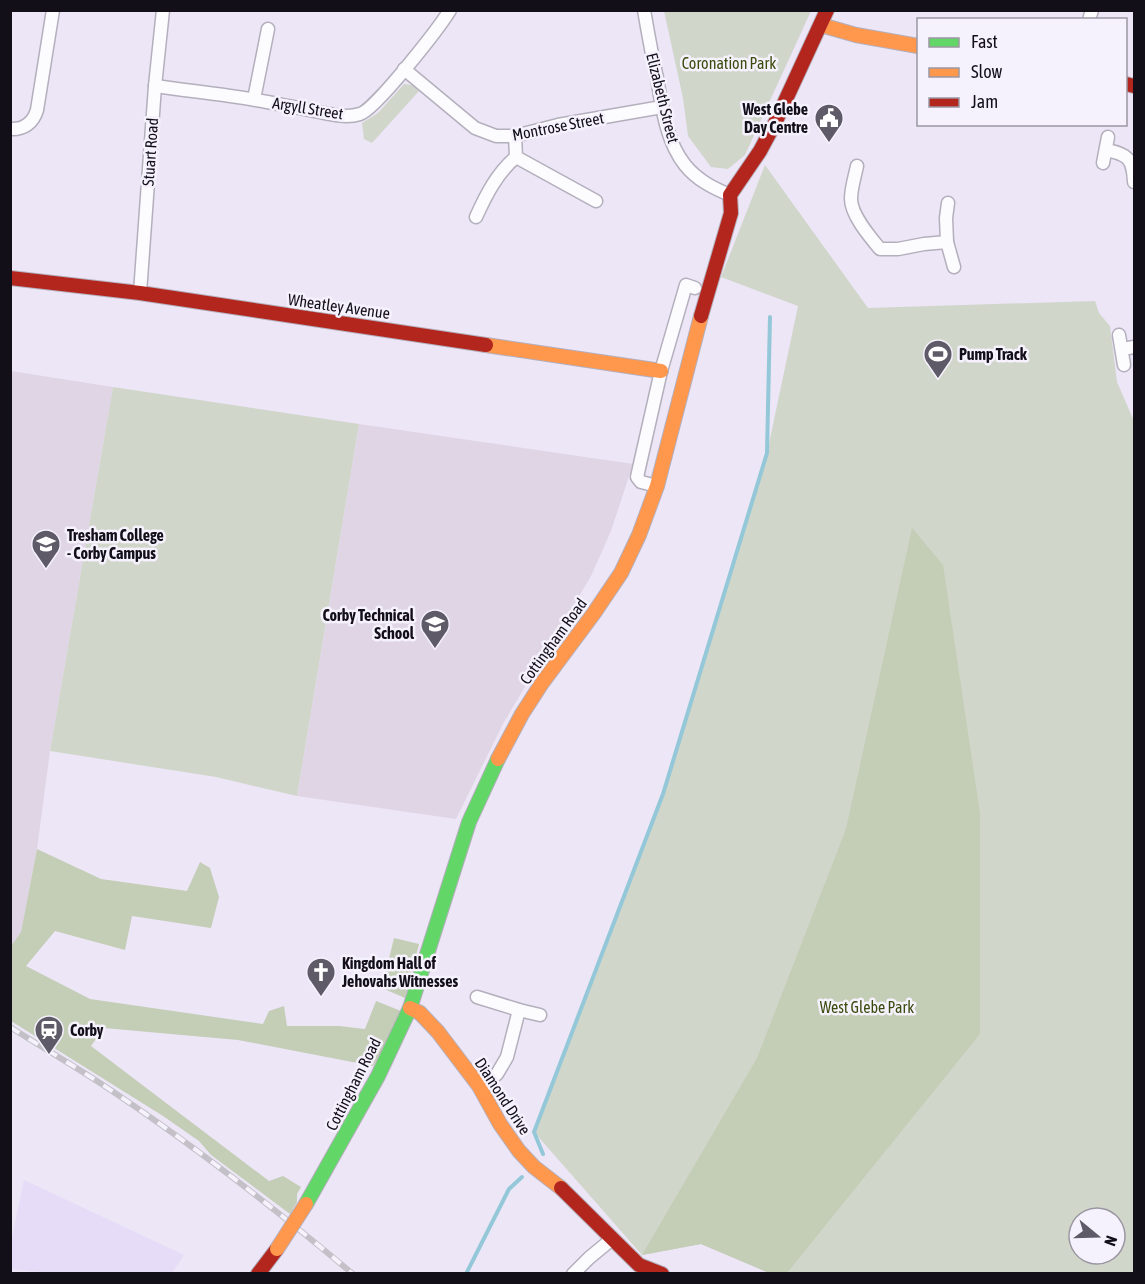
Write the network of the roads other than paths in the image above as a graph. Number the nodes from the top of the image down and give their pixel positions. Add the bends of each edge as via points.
1 (53, 10) edge
2 (163, 10) edge
3 (450, 10) edge
4 (644, 10) edge
5 (827, 10) edge
6 (821, 25) junction
7 (268, 29) dead end
8 (917, 46) edge
9 (404, 69) junction
10 (155, 86) junction
11 (254, 99) junction
12 (662, 107) junction
13 (10, 129) edge
14 (514, 136) junction
15 (516, 157) junction
16 (1103, 163) dead end
17 (857, 166) dead end
18 (1134, 182) edge
19 (730, 195) junction
20 (596, 201) dead end
21 (948, 203) dead end
22 (476, 217) dead end
23 (947, 242) junction
24 (954, 267) dead end
25 (10, 278) edge
26 (695, 288) dead end
27 (140, 293) junction
28 (1119, 335) dead end
29 (1128, 348) edge
30 (1124, 365) dead end
31 (661, 371) junction
32 (657, 486) junction
33 (477, 998) dead end
34 (410, 1008) junction
35 (519, 1010) junction
36 (540, 1015) dead end
37 (479, 1086) junction
38 (612, 1239) junction
39 (660, 1273) edge
40 (258, 1274) edge
41 (573, 1274) edge

1 - 13 street via 34,119 22,128
2 - 10 street, Stuart Road
3 - 9 street, Argyll Street
4 - 12 street, Elizabeth Street
5 - 6 street, Cottingham Road
6 - 8 street via 871,39
6 - 19 street, Cottingham Road via 775,123
7 - 11 street
9 - 11 street, Argyll Street via 362,114 346,116
9 - 14 street, Montrose Street via 475,128 496,136
10 - 11 street, Argyll Street
10 - 27 street, Stuart Road
12 - 14 street, Montrose Street
12 - 19 street, Elizabeth Street via 673,146 685,165 700,180
14 - 15 street
15 - 20 street
15 - 22 street via 485,188
16 - 18 street via 1107,143 1129,160
17 - 23 street via 851,200 855,214 880,249
19 - 32 street, Cottingham Road via 731,213
21 - 23 street
23 - 24 street
25 - 27 street, Wheatley Avenue
26 - 31 street via 686,285
27 - 31 street, Wheatley Avenue
28 - 29 street
29 - 30 street
31 - 32 street via 637,477
32 - 34 street, Cottingham Road via 621,573 542,683 501,752 469,822
33 - 35 street
34 - 37 street, Diamond Drive via 438,1032
34 - 40 street, Cottingham Road, bridge via 367,1096 306,1204
35 - 36 street
35 - 37 street via 507,1057 497,1074
37 - 38 street, Diamond Drive via 519,1151
38 - 39 street, Diamond Drive via 639,1264
38 - 41 street

